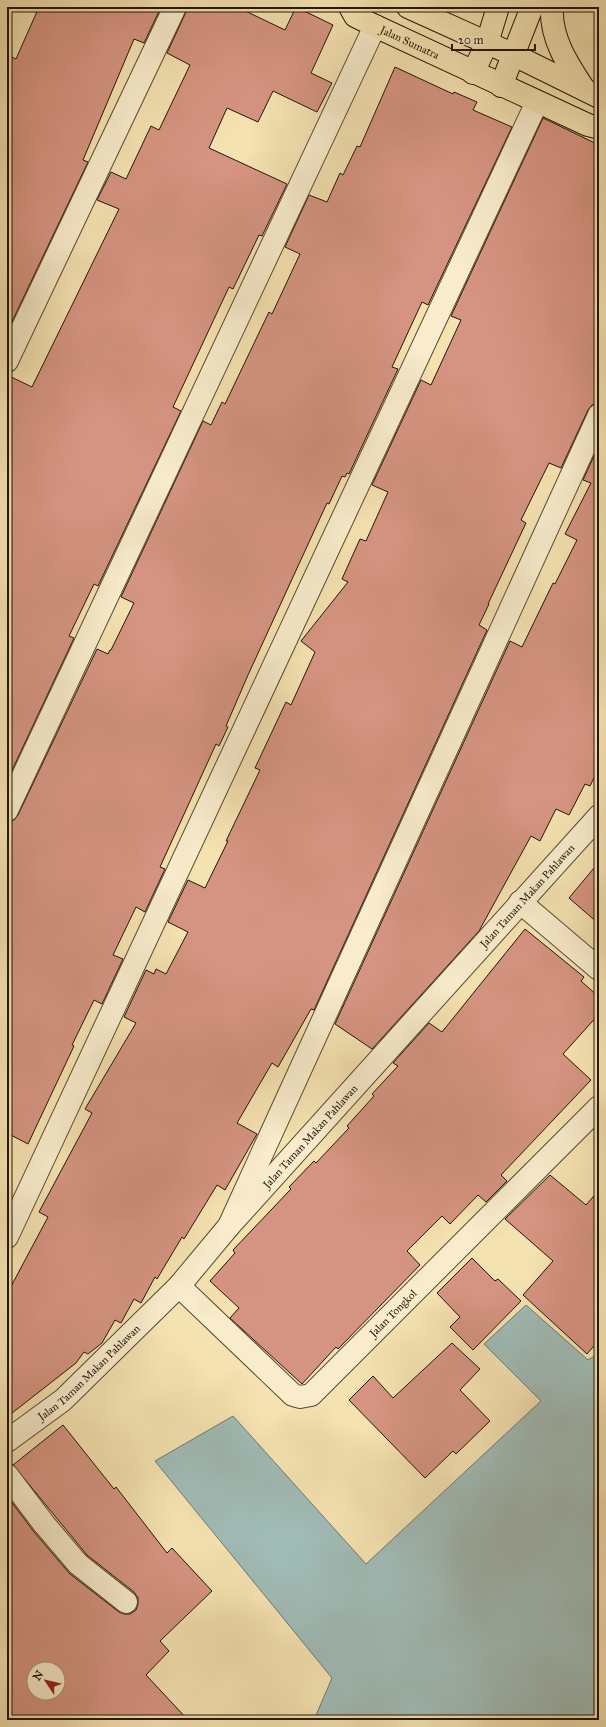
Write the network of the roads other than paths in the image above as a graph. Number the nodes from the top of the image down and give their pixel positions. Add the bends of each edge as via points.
1 (176, 7) edge
2 (350, 7) edge
3 (408, 7) edge
4 (498, 7) edge
5 (532, 7) edge
6 (552, 7) edge
7 (375, 26) junction
8 (487, 43) junction
9 (514, 55) junction
10 (473, 73) junction
11 (501, 86) junction
12 (592, 93) edge
13 (537, 102) junction
14 (599, 128) edge
15 (7, 361) edge
16 (599, 414) edge
17 (7, 810) edge
18 (599, 816) edge
19 (520, 902) junction
20 (599, 969) edge
21 (599, 1107) edge
22 (229, 1226) junction
23 (7, 1238) edge
24 (180, 1286) junction
25 (7, 1441) edge
26 (7, 1475) edge
27 (126, 1602) dead end

1 - 15 street
2 - 7 highway, Jalan Sumatra via 355,16
3 - 8 highway
4 - 8 highway
5 - 9 highway
6 - 12 highway via 551,19 564,58
7 - 10 highway, Jalan Sumatra
7 - 17 street
8 - 9 highway
8 - 10 highway
9 - 11 highway
9 - 12 highway
10 - 11 highway, Jalan Sumatra
11 - 13 highway, Jalan Sumatra
13 - 14 highway, Jalan Sumatra
13 - 23 street
16 - 22 street
18 - 19 street, Jalan Taman Makan Pahlawan
19 - 20 street
19 - 22 street, Jalan Taman Makan Pahlawan
21 - 24 street, Jalan Tongkol via 311,1395 300,1397 293,1394
22 - 24 street, Jalan Taman Makan Pahlawan
24 - 25 street, Jalan Taman Makan Pahlawan via 63,1400
26 - 27 street via 78,1564

